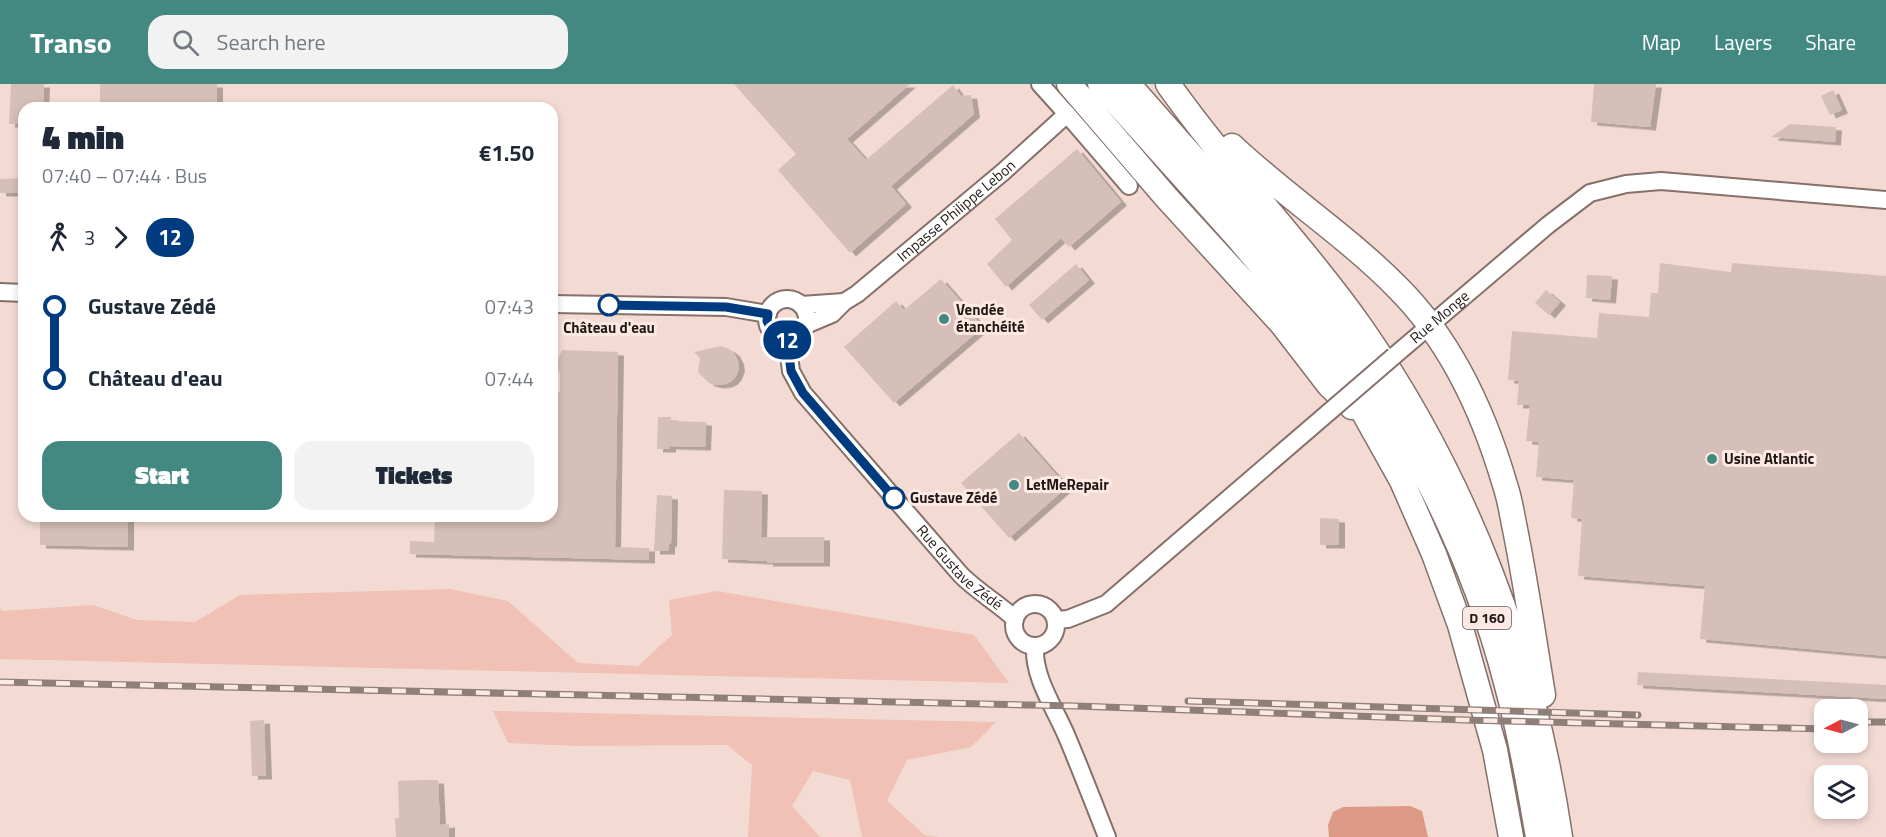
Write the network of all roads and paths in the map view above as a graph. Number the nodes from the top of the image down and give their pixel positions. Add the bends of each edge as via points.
1 (1040, 84) edge
2 (1069, 84) edge
3 (1100, 84) edge
4 (1128, 84) edge
5 (1168, 84) edge
6 (1067, 114) junction
7 (1129, 186) dead end
8 (1886, 200) edge
9 (0, 292) edge
10 (18, 293) edge
11 (844, 302) junction
12 (558, 304) edge
13 (801, 305) junction
14 (768, 314) junction
15 (1430, 324) junction
16 (806, 325) junction
17 (787, 339) junction
18 (1371, 425) junction
19 (1015, 619) junction
20 (1056, 620) junction
21 (1035, 646) junction
22 (1555, 807) junction
23 (1107, 837) edge
24 (1511, 837) edge
25 (1538, 837) edge
26 (1560, 837) edge

1 - 6 street
2 - 18 highway via 1282,324 1329,385
3 - 18 highway, D 160 via 1314,329
4 - 25 highway, D 160 via 1329,317 1423,469 1490,627 1521,744
5 - 15 highway via 1251,164 1399,288
5 - 22 highway via 1194,122 1339,298 1422,424 1466,515 1507,619 1527,685
6 - 7 street
6 - 11 street, Impasse Philippe Lebon via 995,179
8 - 15 street, Rue Monge via 1661,182 1626,184 1590,193
9 - 10 street
11 - 13 street
11 - 16 street, Impasse Philippe Lebon via 832,314
12 - 14 street via 726,307
13 - 14 street via 785,299 774,304
13 - 16 street via 807,315
14 - 17 street via 774,334
15 - 20 street, Rue Monge, bridge via 1106,604 1068,620
15 - 22 highway via 1473,400 1506,486 1556,778
16 - 17 street via 797,337
17 - 19 street, Rue Gustave Zédé via 791,371 803,393 961,575
18 - 24 highway, D 160 via 1402,481 1460,625 1496,750
19 - 20 street via 1023,608 1036,604 1049,609
19 - 21 street via 1018,637
20 - 21 street via 1052,638
21 - 23 street via 1034,658 1041,680
22 - 26 highway

